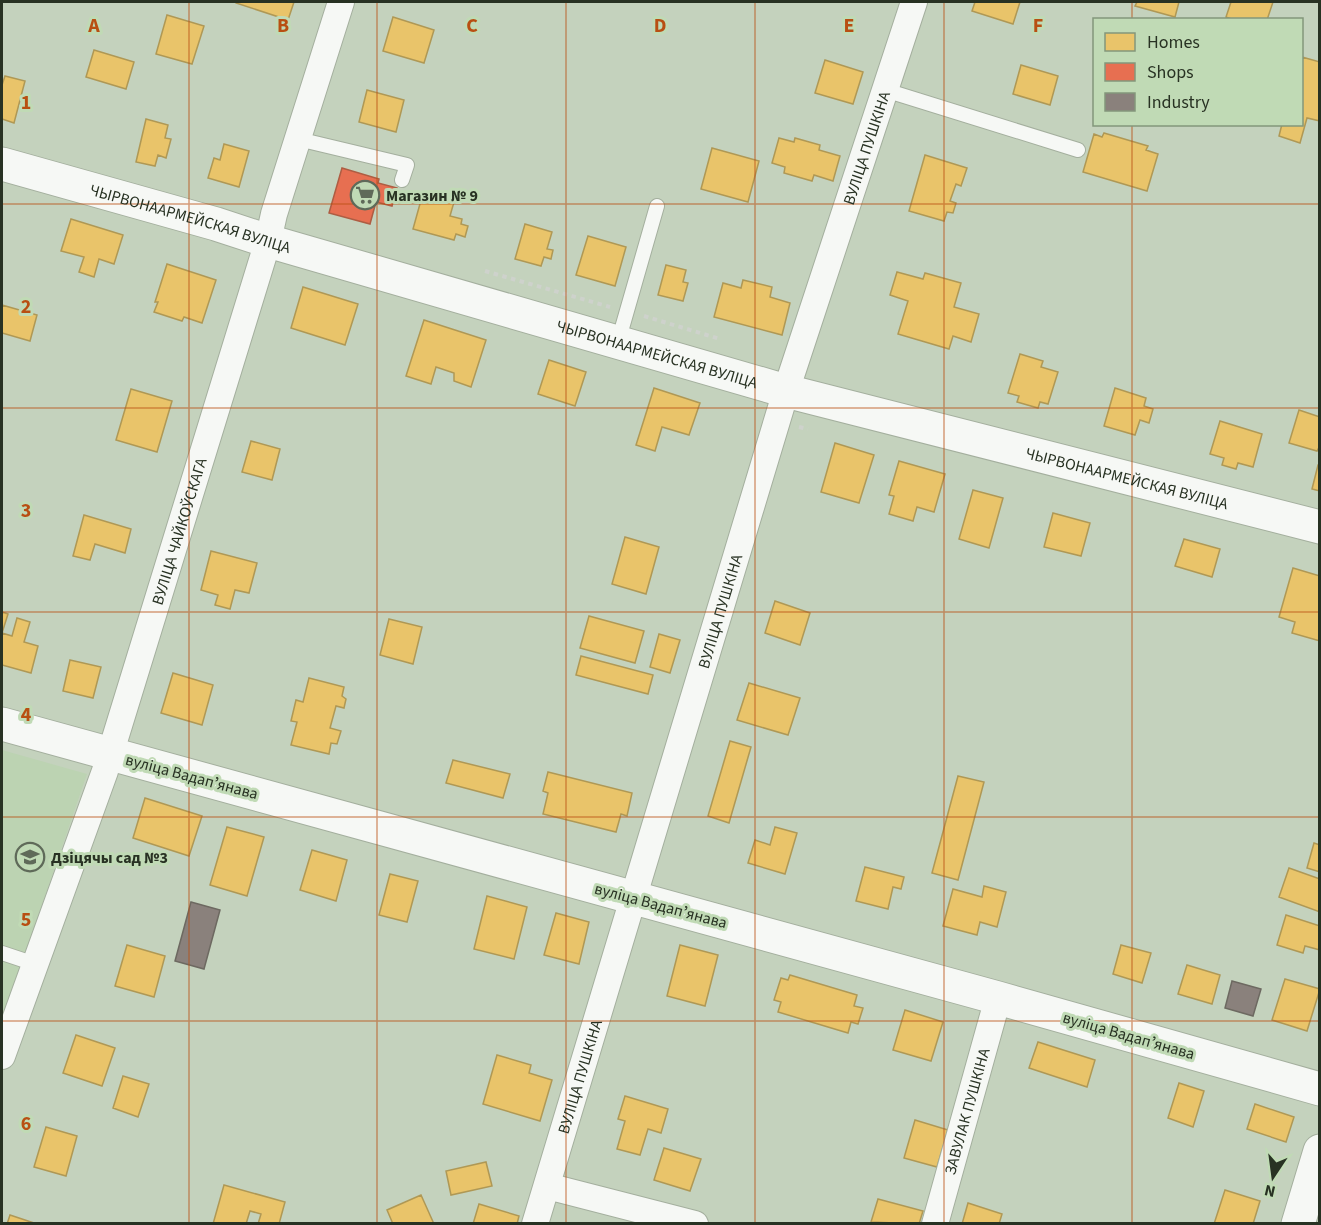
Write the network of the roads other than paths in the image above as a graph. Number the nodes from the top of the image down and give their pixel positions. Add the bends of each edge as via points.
1 (341, 2) edge
2 (914, 2) edge
3 (885, 90) junction
4 (298, 140) junction
5 (1078, 150) dead end
6 (2, 164) edge
7 (402, 180) dead end
8 (657, 206) dead end
9 (268, 241) junction
10 (618, 342) junction
11 (786, 391) junction
12 (1320, 527) edge
13 (2, 724) edge
14 (110, 754) junction
15 (635, 898) junction
16 (2, 953) edge
17 (35, 964) junction
18 (998, 998) junction
19 (2, 1056) edge
20 (1320, 1089) edge
21 (1320, 1151) edge
22 (547, 1186) junction
23 (535, 1224) edge
24 (695, 1224) edge
25 (935, 1224) edge
26 (1298, 1224) edge

1 - 4 street, ВУЛІЦА ЧАЙКОЎСКАГА
2 - 3 street, ВУЛІЦА ПУШКІНА
3 - 5 lane
3 - 11 street, ВУЛІЦА ПУШКІНА
4 - 7 lane via 406,165
4 - 9 street, ВУЛІЦА ЧАЙКОЎСКАГА
6 - 9 main road, ЧЫРВОНААРМЕЙСКАЯ ВУЛІЦА
8 - 10 lane
9 - 10 main road, ЧЫРВОНААРМЕЙСКАЯ ВУЛІЦА
9 - 14 street, ВУЛІЦА ЧАЙКОЎСКАГА
10 - 11 main road, ЧЫРВОНААРМЕЙСКАЯ ВУЛІЦА
11 - 12 main road, ЧЫРВОНААРМЕЙСКАЯ ВУЛІЦА
11 - 15 street, ВУЛІЦА ПУШКІНА
13 - 14 main road, вуліца Вадапʼянава
14 - 15 main road, вуліца Вадапʼянава
14 - 17 street, ВУЛІЦА ЧАЙКОЎСКАГА
15 - 18 main road, вуліца Вадапʼянава
15 - 22 street, ВУЛІЦА ПУШКІНА
16 - 17 lane
17 - 19 street, ВУЛІЦА ЧАЙКОЎСКАГА
18 - 20 main road, вуліца Вадапʼянава
18 - 25 street, ЗАВУЛАК ПУШКІНА
21 - 26 main road
22 - 23 street, ВУЛІЦА ПУШКІНА
22 - 24 street

